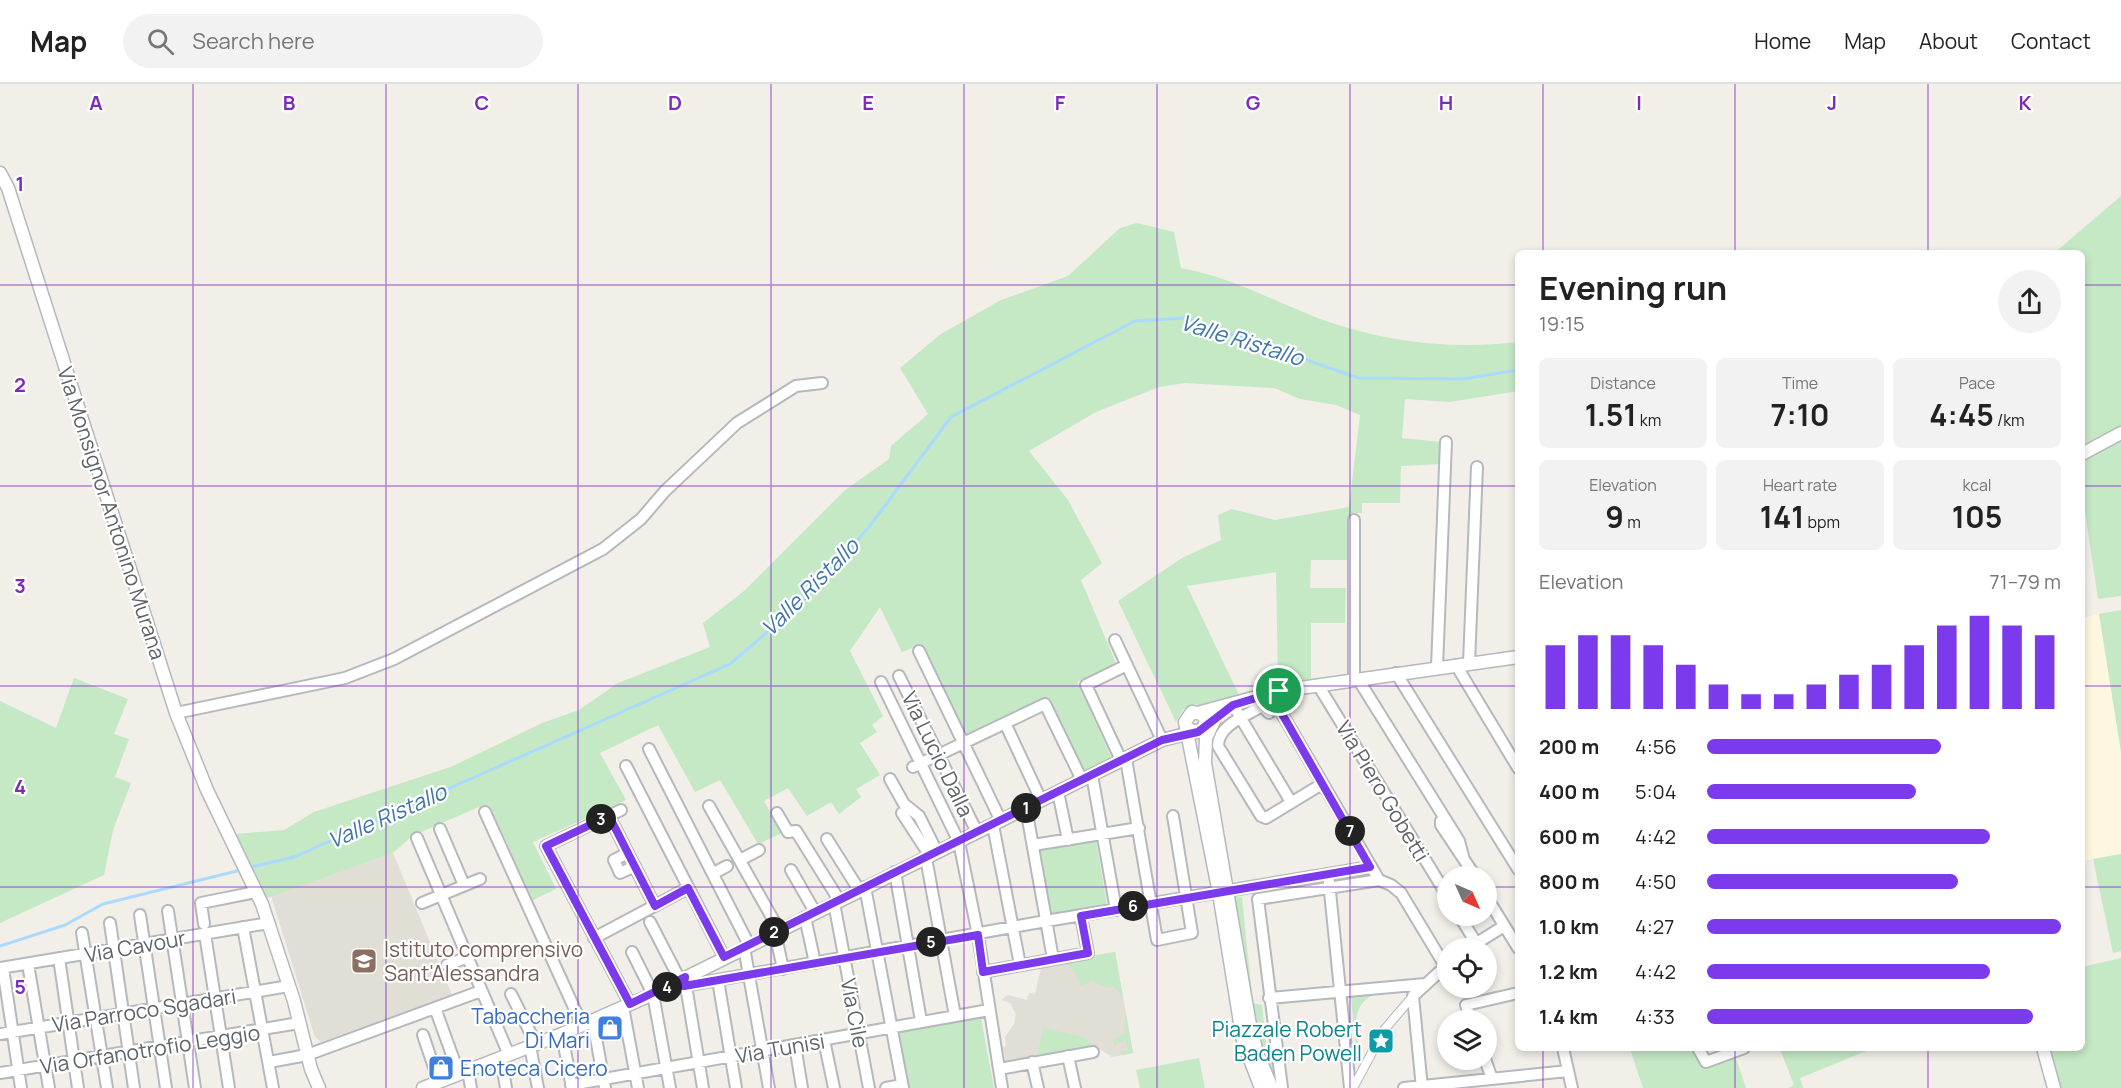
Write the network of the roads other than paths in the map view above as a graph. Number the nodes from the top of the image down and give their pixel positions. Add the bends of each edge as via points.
1 (0, 173) edge
2 (822, 383) dead end
3 (2121, 433) edge
4 (1446, 442) dead end
5 (2085, 452) edge
6 (1477, 467) dead end
7 (1354, 520) dead end
8 (1115, 640) dead end
9 (919, 651) dead end
10 (1515, 657) edge
11 (1469, 663) junction
12 (1127, 665) junction
13 (1456, 665) junction
14 (1437, 667) junction
15 (1396, 673) junction
16 (899, 676) dead end
17 (1356, 679) junction
18 (881, 682) dead end
19 (1318, 685) junction
20 (1279, 691) junction
21 (1264, 694) junction
22 (1233, 705) junction
23 (176, 713) junction
24 (1275, 713) junction
25 (1216, 717) junction
26 (1241, 719) junction
27 (1005, 723) junction
28 (1193, 731) junction
29 (1162, 740) junction
30 (962, 743) junction
31 (649, 749) dead end
32 (938, 755) junction
33 (1124, 760) junction
34 (1515, 763) edge
35 (1205, 764) junction
36 (917, 765) junction
37 (626, 766) dead end
38 (1087, 778) junction
39 (891, 779) dead end
40 (1322, 784) junction
41 (1058, 792) junction
42 (1041, 800) junction
43 (1291, 802) junction
44 (709, 806) dead end
45 (1026, 808) junction
46 (621, 810) dead end
47 (486, 812) dead end
48 (777, 813) dead end
49 (902, 813) dead end
50 (609, 816) junction
51 (1173, 816) dead end
52 (997, 823) junction
53 (1138, 828) junction
54 (440, 830) dead end
55 (977, 832) junction
56 (1103, 834) junction
57 (417, 838) dead end
58 (827, 839) dead end
59 (1068, 840) junction
60 (959, 842) junction
61 (1033, 845) junction
62 (759, 850) dead end
63 (628, 853) junction
64 (931, 855) junction
65 (740, 860) junction
66 (1515, 864) edge
67 (635, 866) junction
68 (727, 866) dead end
69 (1469, 866) edge
70 (1370, 867) junction
71 (791, 870) dead end
72 (895, 872) junction
73 (714, 873) junction
74 (1327, 874) junction
75 (480, 879) dead end
76 (1437, 879) edge
77 (1379, 880) junction
78 (464, 885) junction
79 (688, 888) junction
80 (1329, 888) junction
81 (862, 889) junction
82 (255, 890) junction
83 (1223, 892) junction
84 (441, 895) junction
85 (1186, 899) junction
86 (836, 902) junction
87 (422, 903) dead end
88 (1150, 903) junction
89 (655, 906) junction
90 (1116, 910) junction
91 (168, 911) dead end
92 (1497, 914) edge
93 (140, 915) dead end
94 (810, 915) junction
95 (1081, 916) junction
96 (1046, 921) junction
97 (650, 922) dead end
98 (269, 923) junction
99 (110, 924) dead end
100 (1504, 926) junction
101 (243, 927) junction
102 (1012, 928) junction
103 (205, 929) junction
104 (777, 931) junction
105 (82, 933) dead end
106 (978, 935) junction
107 (594, 938) junction
108 (1485, 938) edge
109 (172, 939) junction
110 (941, 941) junction
111 (1515, 943) edge
112 (144, 944) junction
113 (746, 946) junction
114 (908, 946) junction
115 (114, 949) junction
116 (877, 951) junction
117 (1437, 951) edge
118 (632, 952) dead end
119 (86, 954) junction
120 (468, 957) junction
121 (724, 957) junction
122 (844, 957) junction
123 (60, 958) junction
124 (1053, 959) junction
125 (815, 963) junction
126 (28, 964) junction
127 (447, 965) dead end
128 (1020, 965) junction
129 (1, 968) edge
130 (783, 969) junction
131 (983, 972) junction
132 (1437, 973) edge
133 (749, 974) junction
134 (718, 980) junction
135 (683, 981) junction
136 (1425, 984) junction
137 (289, 987) junction
138 (481, 991) junction
139 (255, 992) junction
140 (1340, 992) junction
141 (511, 994) dead end
142 (653, 994) junction
143 (1515, 994) edge
144 (1413, 996) junction
145 (215, 998) junction
146 (1269, 998) junction
147 (183, 1004) junction
148 (626, 1006) junction
149 (435, 1008) junction
150 (154, 1009) junction
151 (989, 1010) junction
152 (1468, 1010) edge
153 (124, 1013) junction
154 (955, 1016) junction
155 (95, 1019) junction
156 (921, 1021) junction
157 (68, 1023) junction
158 (299, 1023) junction
159 (588, 1023) junction
160 (890, 1027) junction
161 (39, 1028) junction
162 (262, 1030) junction
163 (12, 1032) junction
164 (859, 1032) junction
165 (0, 1034) edge
166 (562, 1034) junction
167 (423, 1035) dead end
168 (222, 1038) junction
169 (824, 1040) junction
170 (188, 1043) junction
171 (533, 1045) junction
172 (795, 1045) junction
173 (160, 1047) junction
174 (763, 1051) junction
175 (1564, 1051) edge
176 (1699, 1051) edge
177 (1737, 1051) edge
178 (2044, 1051) edge
179 (1093, 1052) dead end
180 (129, 1053) junction
181 (307, 1055) junction
182 (1068, 1056) junction
183 (102, 1057) junction
184 (505, 1057) junction
185 (730, 1057) junction
186 (75, 1061) junction
187 (268, 1062) junction
188 (1032, 1062) junction
189 (699, 1063) junction
190 (46, 1066) junction
191 (666, 1068) junction
192 (999, 1069) junction
193 (1489, 1070) edge
194 (18, 1071) junction
195 (1568, 1071) junction
196 (0, 1073) edge
197 (464, 1073) junction
198 (635, 1074) junction
199 (1492, 1079) junction
200 (604, 1083) edge
201 (433, 1085) edge
202 (572, 1086) edge
203 (903, 1086) edge
204 (1427, 1087) edge
205 (21, 1088) edge
206 (49, 1088) edge
207 (78, 1088) edge
208 (107, 1088) edge
209 (134, 1088) edge
210 (166, 1088) edge
211 (195, 1088) edge
212 (229, 1088) edge
213 (273, 1088) edge
214 (320, 1088) edge
215 (471, 1088) edge
216 (506, 1088) edge
217 (538, 1088) edge
218 (638, 1088) edge
219 (670, 1088) edge
220 (703, 1088) edge
221 (736, 1088) edge
222 (769, 1088) edge
223 (802, 1088) edge
224 (834, 1088) edge
225 (869, 1088) edge
226 (886, 1088) edge
227 (1002, 1088) edge
228 (1038, 1088) edge
229 (1075, 1088) edge
230 (1261, 1088) edge
231 (1272, 1088) edge
232 (1281, 1088) edge
233 (1351, 1088) edge
234 (1404, 1088) edge
235 (1572, 1088) edge
236 (2054, 1088) edge

1 - 23 street, Via Monsignor Antonino Murana
2 - 23 street via 796,386 737,423 641,519 603,549 394,659 345,678
3 - 5 street
4 - 14 street
6 - 11 street
7 - 17 street
8 - 12 street
9 - 30 street
10 - 11 street
11 - 13 street
12 - 29 street
12 - 33 street via 1086,685
13 - 14 street
13 - 34 street
14 - 15 street
15 - 17 street
15 - 66 street
16 - 32 street, Via Lucio Dalla
17 - 19 street
17 - 69 street via 1440,811 1441,825
18 - 36 street
19 - 20 street
19 - 76 street, Via Piero Gobetti
20 - 21 street
20 - 24 street
21 - 22 street
21 - 24 street
22 - 25 street
22 - 26 street
22 - 28 street via 1199,712 1206,720
23 - 82 street, Via Monsignor Antonino Murana
24 - 26 street via 1262,706
24 - 40 street
25 - 28 street
25 - 35 street via 1206,738
26 - 43 street
26 - 43 street via 1222,730 1218,746 1261,816 1266,818
27 - 30 street
27 - 38 street via 1045,704
27 - 42 street
28 - 29 street
28 - 29 street
28 - 35 street
28 - 83 street
29 - 33 street
30 - 32 street
30 - 52 street
31 - 73 street
32 - 36 street
32 - 55 street, Via Lucio Dalla
33 - 38 street
33 - 53 street
35 - 83 street
36 - 60 street
37 - 79 street
38 - 41 street
38 - 56 street
39 - 64 street via 904,804 919,816
40 - 43 street
40 - 70 street
41 - 42 street
41 - 59 street
42 - 45 street
44 - 65 street
45 - 52 street
45 - 61 street
46 - 50 street
47 - 159 street
48 - 86 street via 788,832 796,831
49 - 64 street
50 - 63 street
50 - 107 street via 546,846
51 - 85 street
52 - 55 street
52 - 102 street
53 - 56 street
53 - 88 street
54 - 78 street
55 - 60 street
56 - 59 street
56 - 90 street
57 - 84 street
58 - 81 street
59 - 61 street
60 - 64 street
60 - 106 street
61 - 96 street
62 - 65 street
63 - 67 street
63 - 67 street via 614,860 620,873
64 - 72 street
64 - 110 street
65 - 104 street
67 - 89 street
68 - 73 street
70 - 74 street
70 - 77 street
71 - 94 street
72 - 81 street
72 - 114 street
73 - 113 street
74 - 80 street
74 - 83 street
75 - 78 street
77 - 80 street
77 - 117 street via 1401,893
78 - 84 street
79 - 89 street
79 - 121 street
80 - 140 street
80 - 146 street via 1258,899
81 - 86 street
81 - 116 street
82 - 98 street
82 - 103 street via 201,903
83 - 85 street
83 - 230 street via 1243,1041
83 - 231 street via 1257,1053
84 - 87 street
84 - 120 street
85 - 88 street
85 - 88 street via 1192,933 1157,940
86 - 94 street
86 - 122 street, Via Cile
88 - 90 street
89 - 107 street
90 - 95 street
91 - 109 street
92 - 100 street
93 - 112 street
94 - 104 street
94 - 125 street
95 - 96 street
95 - 124 street via 1088,953
96 - 102 street
96 - 124 street
97 - 135 street
98 - 101 street, Via Cavour
98 - 137 street
99 - 115 street
100 - 108 street
100 - 111 street
101 - 103 street, Via Cavour
101 - 139 street
102 - 106 street
102 - 128 street
103 - 109 street, Via Cavour
103 - 145 street
104 - 113 street
104 - 130 street
105 - 119 street
106 - 110 street
106 - 131 street
107 - 148 street
109 - 112 street, Via Cavour
109 - 147 street
110 - 114 street
110 - 154 street
112 - 115 street, Via Cavour
112 - 150 street
113 - 121 street
113 - 133 street
114 - 116 street
114 - 156 street
115 - 119 street, Via Cavour
115 - 153 street
116 - 122 street
116 - 160 street
118 - 142 street
119 - 123 street, Via Cavour
119 - 155 street
120 - 127 street
120 - 138 street
121 - 135 street
122 - 125 street
122 - 164 street, Via Cile
123 - 126 street, Via Cavour
123 - 157 street
124 - 128 street
125 - 130 street
126 - 129 street, Via Cavour
126 - 161 street
128 - 131 street
129 - 163 street
130 - 133 street
131 - 151 street
132 - 136 street
133 - 134 street
133 - 174 street
134 - 135 street
134 - 185 street
135 - 142 street
135 - 189 street
136 - 140 street
136 - 144 street
137 - 139 street, Via Parroco Sgadari
137 - 158 street
138 - 149 street
138 - 184 street
139 - 145 street, Via Parroco Sgadari
139 - 162 street
140 - 146 street
140 - 233 street
141 - 171 street
142 - 148 street
142 - 191 street
143 - 152 street via 1466,1005
144 - 204 street
144 - 233 street via 1384,1030
145 - 147 street, Via Parroco Sgadari
145 - 168 street
146 - 232 street
147 - 150 street, Via Parroco Sgadari
147 - 170 street
148 - 159 street
148 - 198 street
149 - 181 street
149 - 197 street
150 - 153 street, Via Parroco Sgadari
150 - 173 street
151 - 154 street, Via Tunisi
151 - 192 street
153 - 155 street, Via Parroco Sgadari
153 - 180 street
154 - 156 street, Via Tunisi
155 - 157 street, Via Parroco Sgadari
155 - 183 street
156 - 160 street, Via Tunisi
157 - 161 street, Via Parroco Sgadari
157 - 186 street
158 - 162 street, Via Orfanotrofio Leggio
158 - 181 street
159 - 166 street
159 - 200 street
160 - 164 street, Via Tunisi
160 - 203 street
161 - 163 street, Via Parroco Sgadari
161 - 190 street
162 - 168 street, Via Orfanotrofio Leggio
162 - 187 street
163 - 165 street, Via Parroco Sgadari
163 - 194 street
164 - 169 street, Via Tunisi
164 - 225 street, Via Cile
166 - 171 street
166 - 202 street
167 - 201 street
168 - 170 street, Via Orfanotrofio Leggio
168 - 212 street
169 - 172 street, Via Tunisi
169 - 224 street
170 - 173 street, Via Orfanotrofio Leggio
170 - 211 street
171 - 184 street
171 - 217 street
172 - 174 street, Via Tunisi
172 - 223 street
173 - 180 street, Via Orfanotrofio Leggio
173 - 210 street
174 - 185 street, Via Tunisi
174 - 222 street
175 - 195 street
176 - 177 street via 1703,1060 1710,1062
178 - 236 street
179 - 182 street
180 - 183 street, Via Orfanotrofio Leggio
180 - 209 street
181 - 187 street
181 - 214 street
182 - 188 street
182 - 229 street
183 - 186 street, Via Orfanotrofio Leggio
183 - 208 street
184 - 197 street
184 - 216 street
185 - 189 street, Via Tunisi
185 - 221 street
186 - 190 street, Via Orfanotrofio Leggio
186 - 207 street
187 - 213 street
188 - 192 street
188 - 228 street
189 - 191 street, Via Tunisi
189 - 220 street
190 - 194 street, Via Orfanotrofio Leggio
190 - 206 street
191 - 198 street, Via Tunisi
191 - 219 street
192 - 227 street
193 - 199 street
194 - 196 street, Via Orfanotrofio Leggio
194 - 205 street
195 - 199 street
195 - 235 street
197 - 201 street
197 - 215 street
198 - 200 street, Via Tunisi
198 - 218 street
199 - 204 street
200 - 202 street, Via Tunisi
203 - 226 street
204 - 234 street

